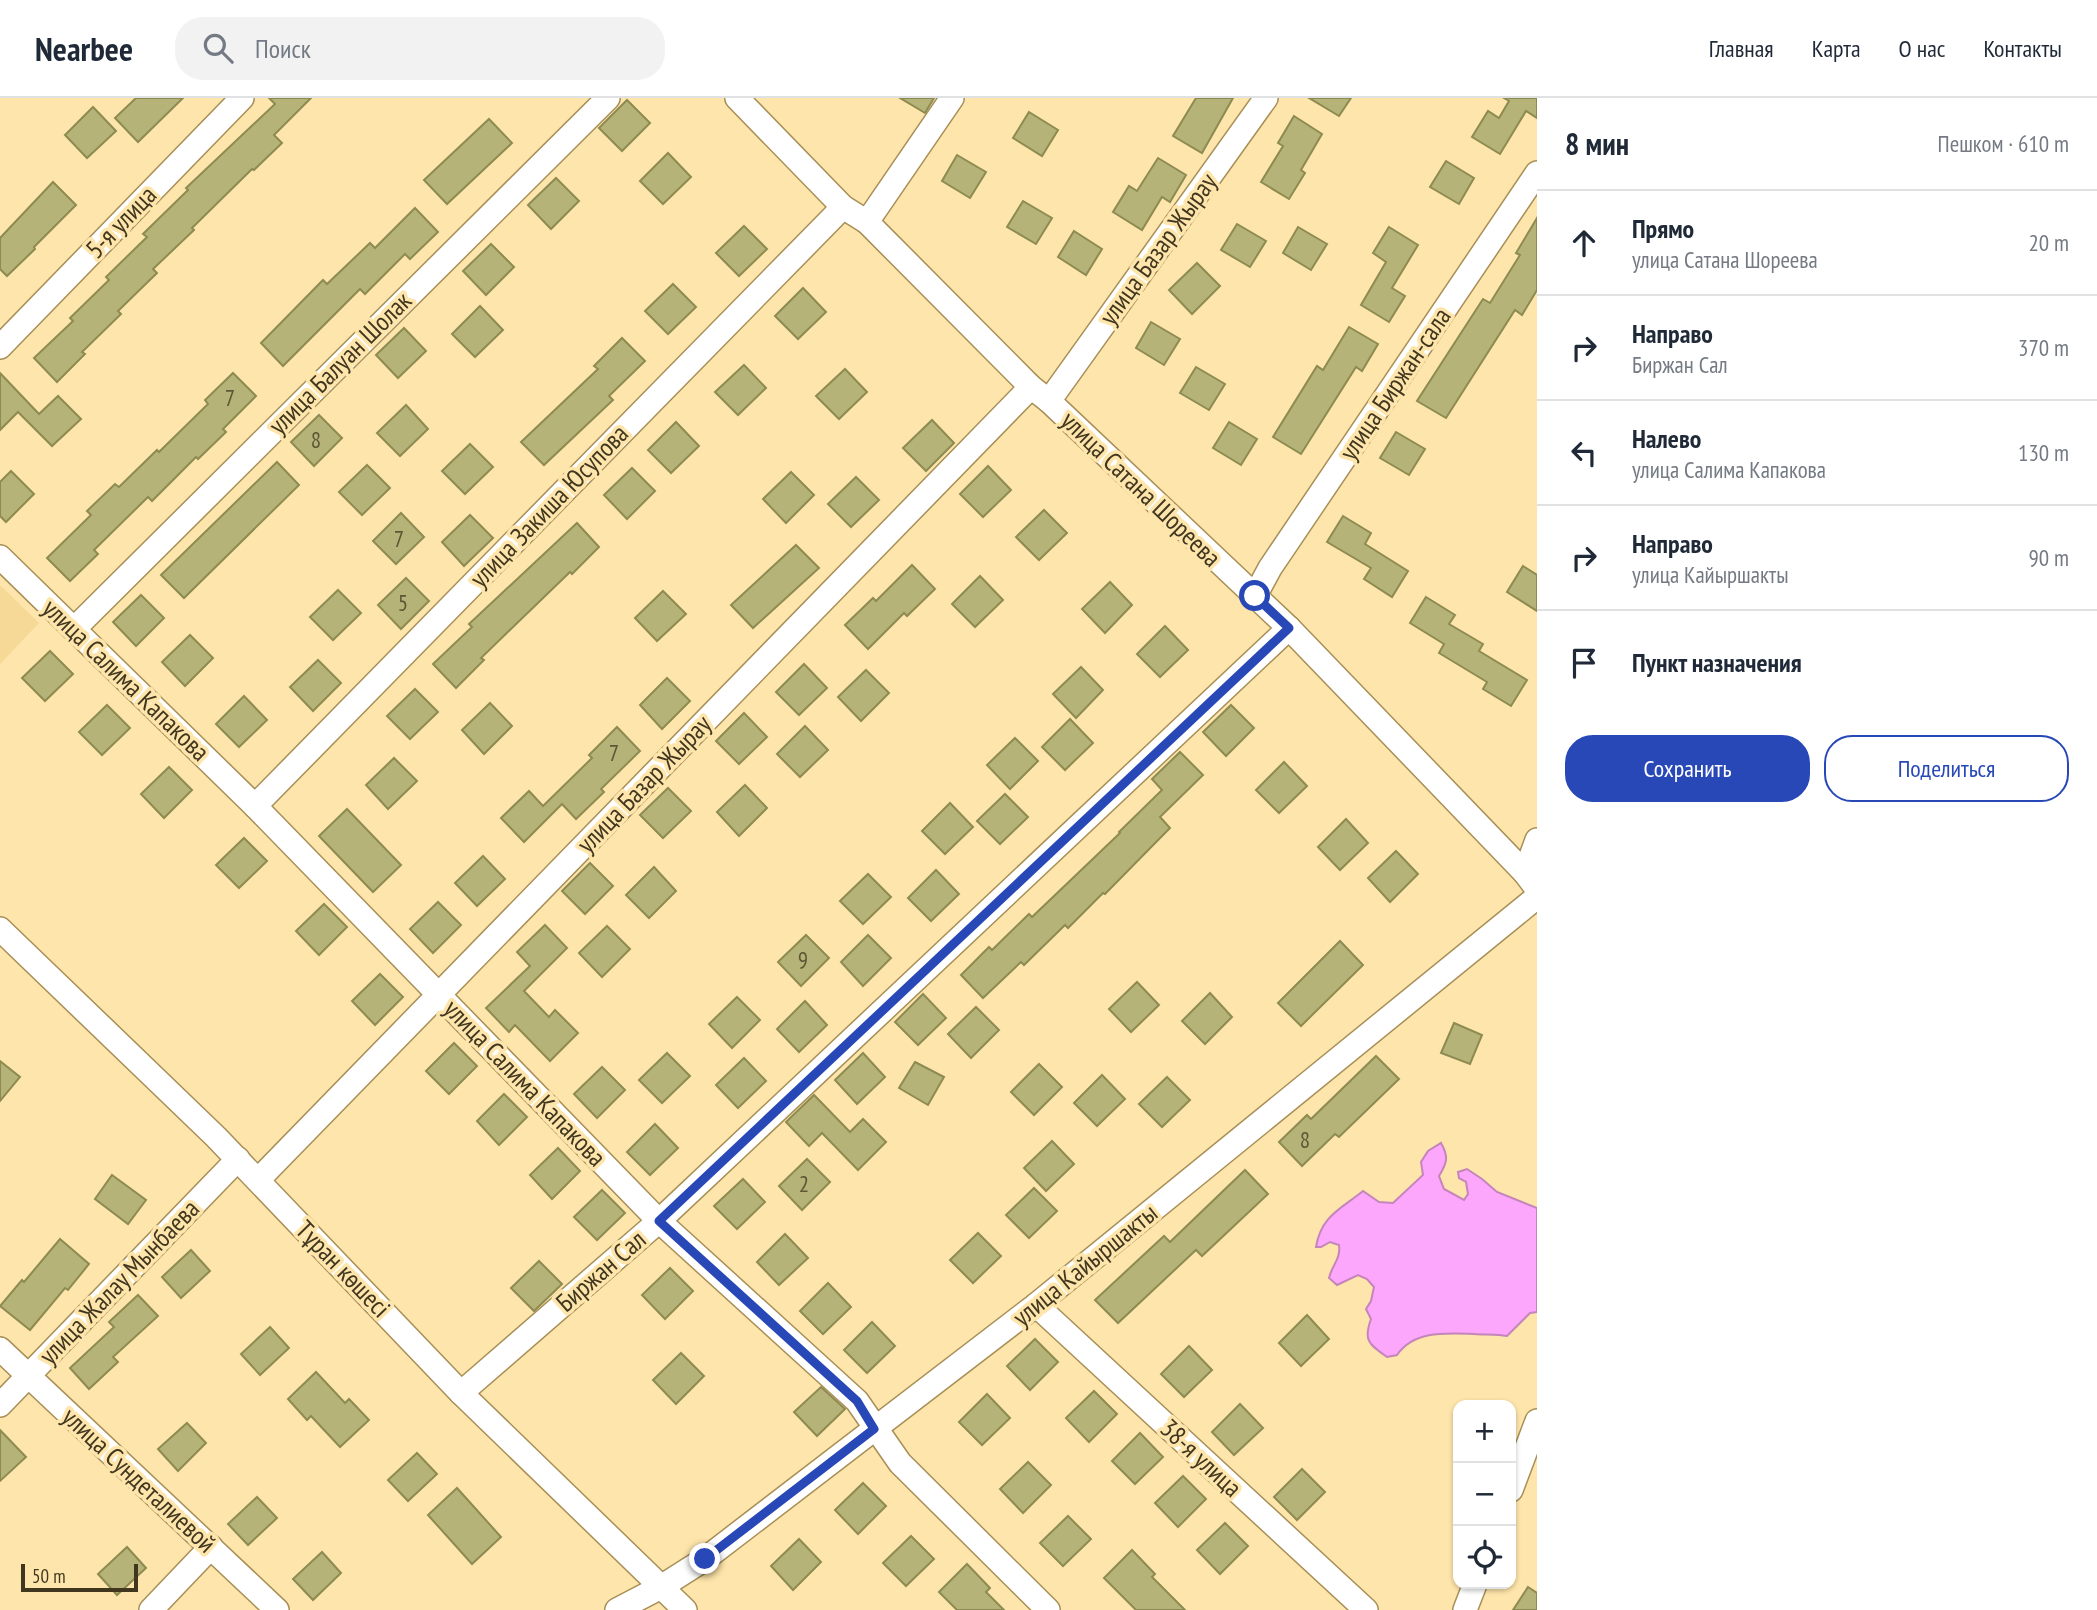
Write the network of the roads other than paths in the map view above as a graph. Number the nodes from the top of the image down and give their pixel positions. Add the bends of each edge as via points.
1 (242, 98) edge
2 (608, 98) edge
3 (737, 98) edge
4 (952, 98) edge
5 (1266, 98) edge
6 (1537, 173) edge
7 (843, 206) junction
8 (867, 222) junction
9 (0, 347) edge
10 (1031, 387) junction
11 (1049, 401) junction
12 (0, 557) edge
13 (1255, 596) junction
14 (1289, 628) junction
15 (74, 629) junction
16 (255, 806) junction
17 (1537, 840) edge
18 (1531, 881) edge
19 (1537, 897) edge
20 (0, 929) edge
21 (439, 995) junction
22 (238, 1159) junction
23 (258, 1180) junction
24 (659, 1221) junction
25 (1036, 1305) junction
26 (0, 1349) edge
27 (27, 1376) junction
28 (461, 1393) junction
29 (0, 1405) edge
30 (1537, 1421) edge
31 (874, 1429) junction
32 (1516, 1477) edge
33 (211, 1547) junction
34 (662, 1587) junction
35 (1473, 1589) edge
36 (151, 1610) edge
37 (277, 1610) edge
38 (617, 1610) edge
39 (685, 1610) edge
40 (1048, 1610) edge
41 (1366, 1610) edge
42 (1465, 1610) edge

1 - 9 street, 5-я улица
2 - 15 street, улица Балуан Шолак
3 - 7 street, улица Сатана Шореева
4 - 8 street
5 - 11 street, улица Базар Жырау
6 - 13 street, улица Биржан-сала
7 - 8 street, улица Сатана Шореева
7 - 16 street, улица Закиша Юсупова
8 - 10 street, улица Сатана Шореева
10 - 11 street, улица Сатана Шореева
10 - 21 street, улица Базар Жырау
11 - 13 street, улица Сатана Шореева
12 - 15 street, улица Салима Капакова
13 - 14 street, улица Сатана Шореева
14 - 18 street, улица Сатана Шореева
14 - 24 street, Биржан Сал
15 - 16 street, улица Салима Капакова
16 - 21 street, улица Салима Капакова
17 - 18 street
19 - 25 street, улица Кайыршакты
20 - 22 street, Тұран көшесі
21 - 23 street, улица Базар Жырау
21 - 24 street, улица Салима Капакова
22 - 23 street, Тұран көшесі
22 - 27 street, улица Жалау Мынбаева
23 - 28 street, Тұран көшесі
24 - 28 street, Биржан Сал
24 - 31 street, улица Салима Капакова via 857,1401
25 - 31 street, улица Кайыршакты
25 - 41 street, 38-я улица
26 - 27 street, улица Сундеталиевой
27 - 29 street, улица Жалау Мынбаева
27 - 33 street, улица Сундеталиевой
28 - 34 street, Тұран көшесі
30 - 32 street
31 - 34 street, улица Кайыршакты
31 - 40 street, улица Салима Капакова via 900,1463
33 - 36 street
33 - 37 street, улица Сундеталиевой
34 - 38 street, улица Кайыршакты
34 - 39 street, Тұран көшесі
35 - 42 street

